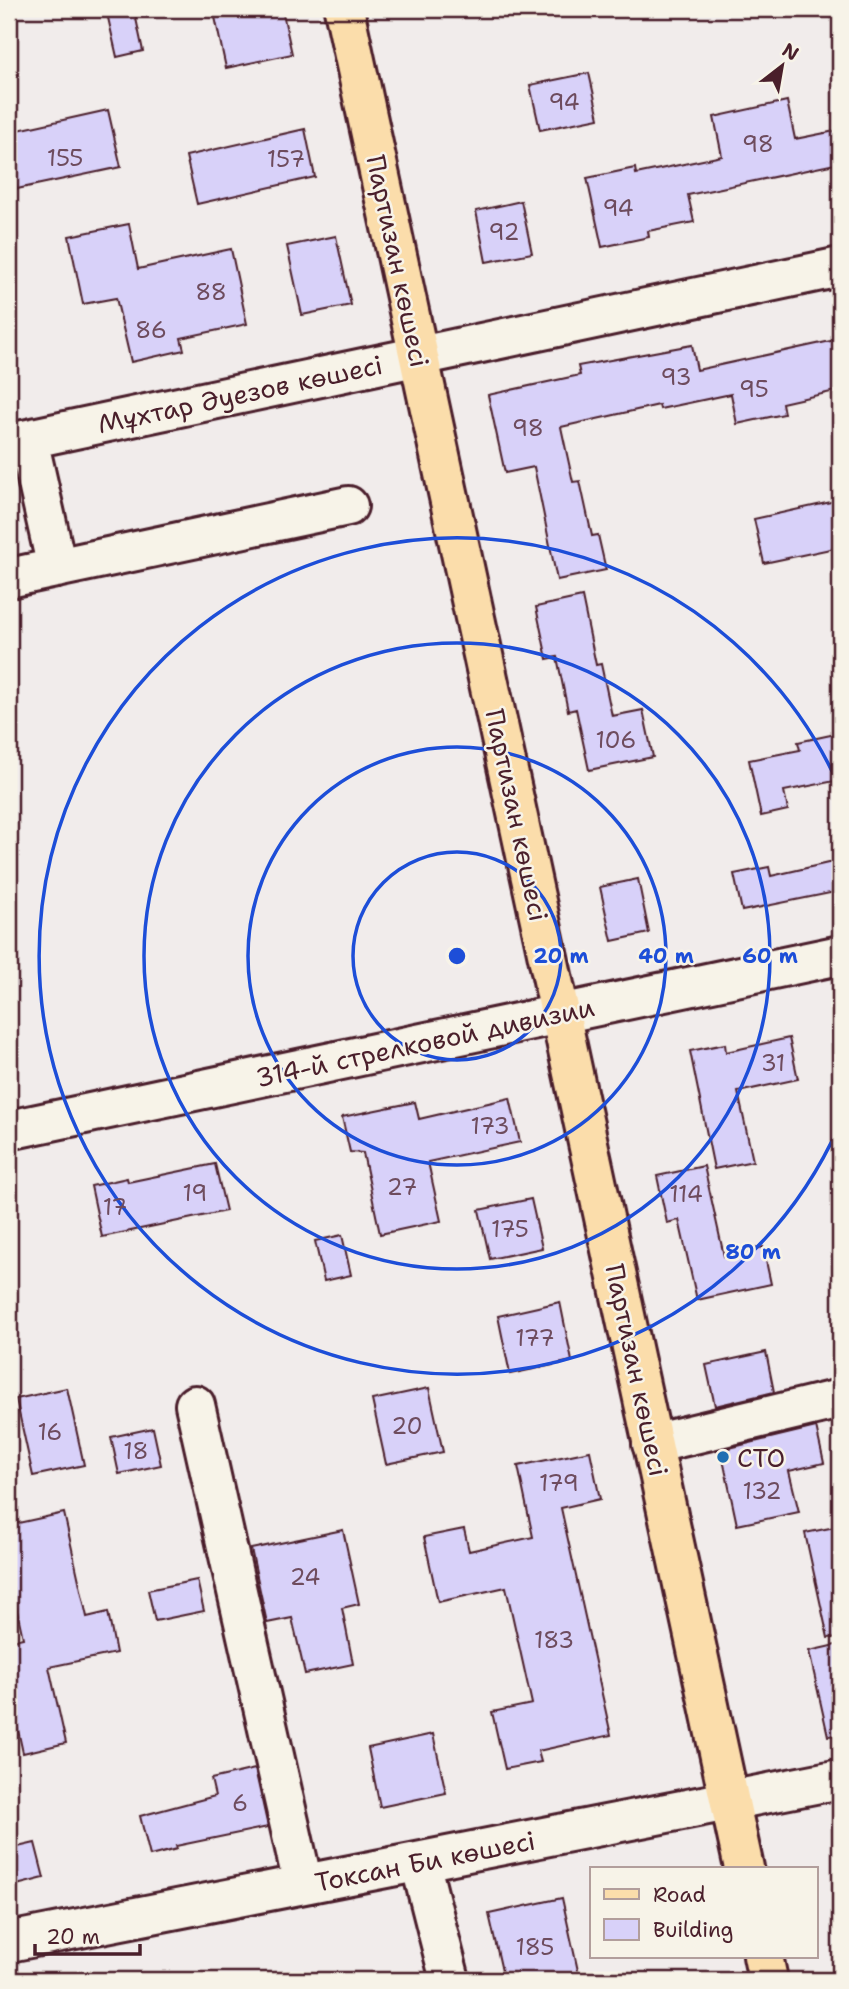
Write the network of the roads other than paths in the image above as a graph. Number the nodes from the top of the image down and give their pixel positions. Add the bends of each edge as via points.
1 (344, 9) edge
2 (840, 267) edge
3 (419, 357) junction
4 (18, 441) edge
5 (348, 506) dead end
6 (57, 568) junction
7 (9, 578) edge
8 (840, 954) edge
9 (560, 1014) junction
10 (9, 1130) edge
11 (840, 1399) edge
12 (195, 1405) dead end
13 (652, 1444) junction
14 (840, 1779) edge
15 (730, 1801) junction
16 (420, 1862) junction
17 (744, 1867) edge
18 (303, 1884) junction
19 (9, 1942) edge
20 (763, 1958) edge
21 (450, 1980) edge
22 (768, 1980) edge

1 - 3 main road, Партизан көшесі
2 - 3 street, Мұхтар Әуезов көшесі
3 - 4 street, Мұхтар Әуезов көшесі
3 - 9 main road, Партизан көшесі
4 - 6 street
5 - 6 street
6 - 7 street
8 - 9 street, 314-й стрелковой дивизии
9 - 10 street, 314-й стрелковой дивизии
9 - 13 main road, Партизан көшесі
11 - 13 street
12 - 18 street
13 - 15 main road, Партизан көшесі
14 - 15 street, Токсан Би көшесі
15 - 16 street, Токсан Би көшесі
15 - 17 main road, Партизан көшесі
16 - 18 street, Токсан Би көшесі
16 - 21 street
18 - 19 street, Токсан Би көшесі
20 - 22 main road

